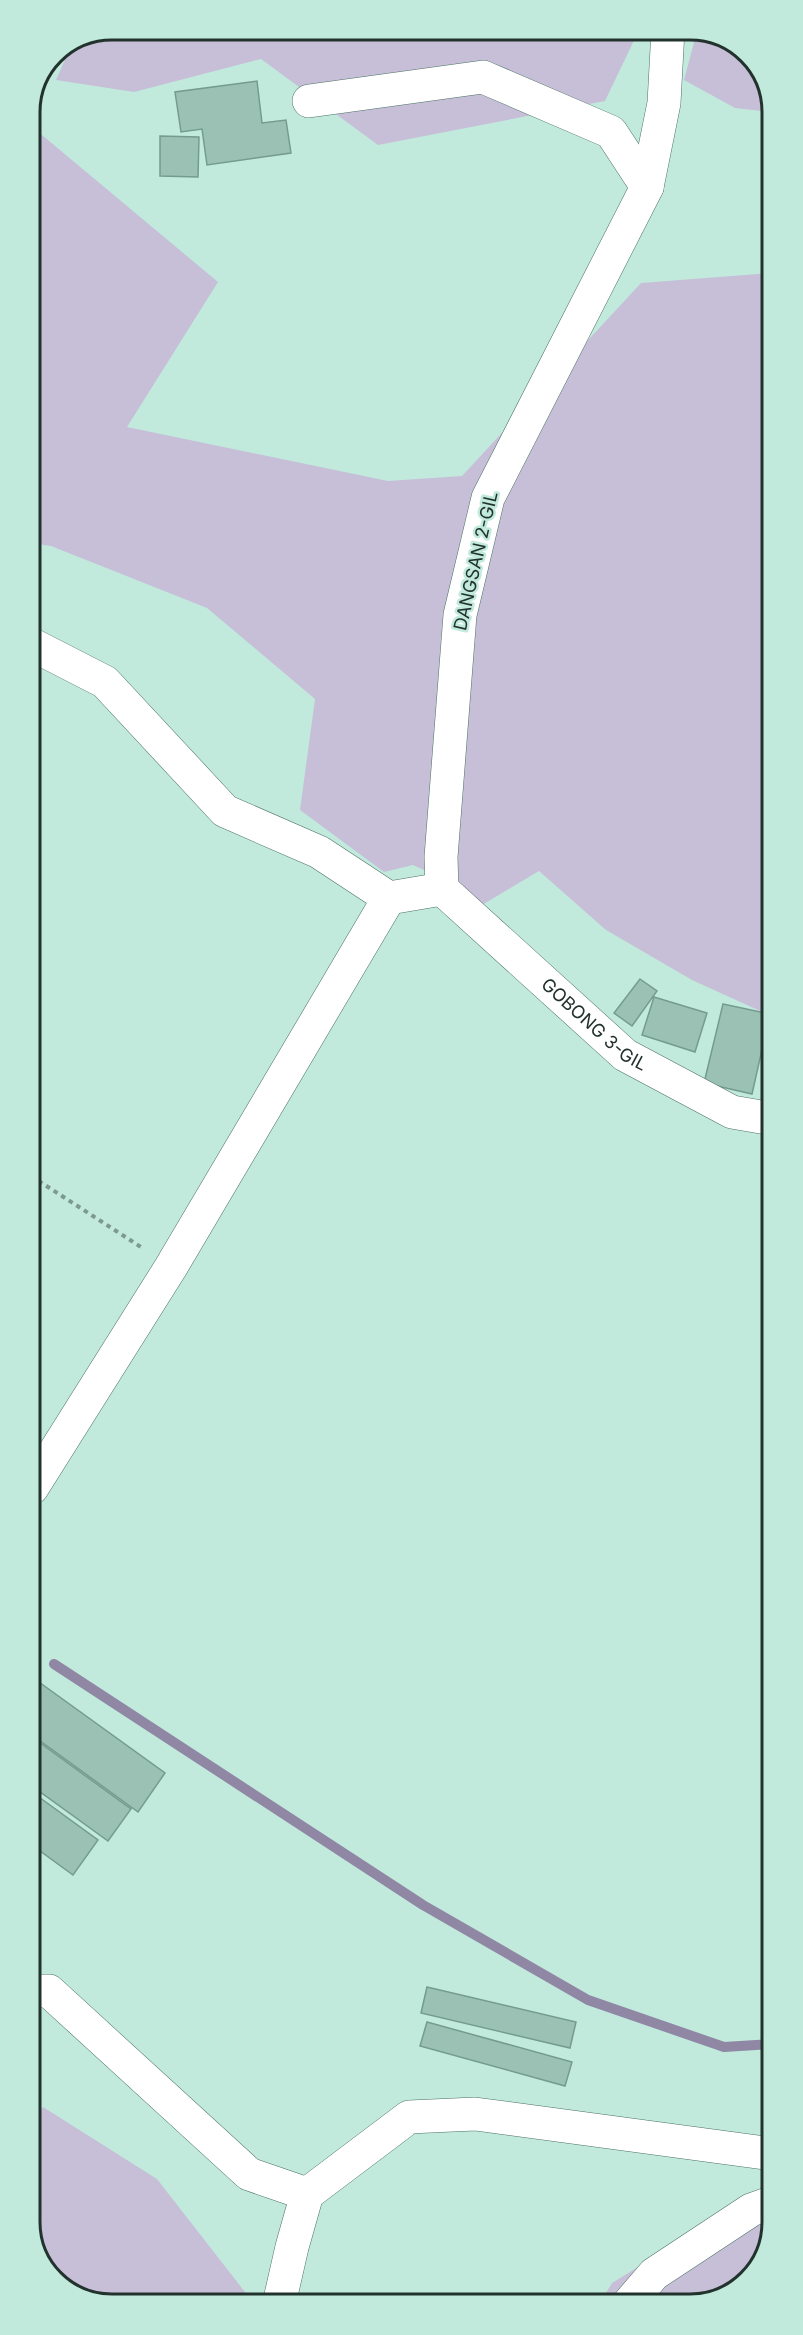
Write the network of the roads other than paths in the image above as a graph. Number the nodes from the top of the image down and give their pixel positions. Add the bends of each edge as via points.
1 (667, 41) edge
2 (309, 101) dead end
3 (647, 187) junction
4 (40, 649) edge
5 (442, 889) junction
6 (389, 898) junction
7 (762, 1117) edge
8 (40, 1475) edge
9 (40, 1990) edge
10 (762, 2153) edge
11 (307, 2194) junction
12 (762, 2206) edge
13 (281, 2294) edge
14 (637, 2294) edge

1 - 3 street, DANGSAN 2-GIL via 664,103
2 - 3 street via 483,77 611,132
3 - 5 street, DANGSAN 2-GIL via 488,498 460,615 441,857
4 - 6 street via 105,682 225,811 319,852
5 - 6 street
5 - 7 street, GOBONG 3-GIL via 625,1055 732,1112
6 - 8 street via 171,1267
9 - 11 street via 49,1991 249,2174
10 - 11 street via 476,2114 409,2117
11 - 13 street
12 - 14 street via 654,2274

